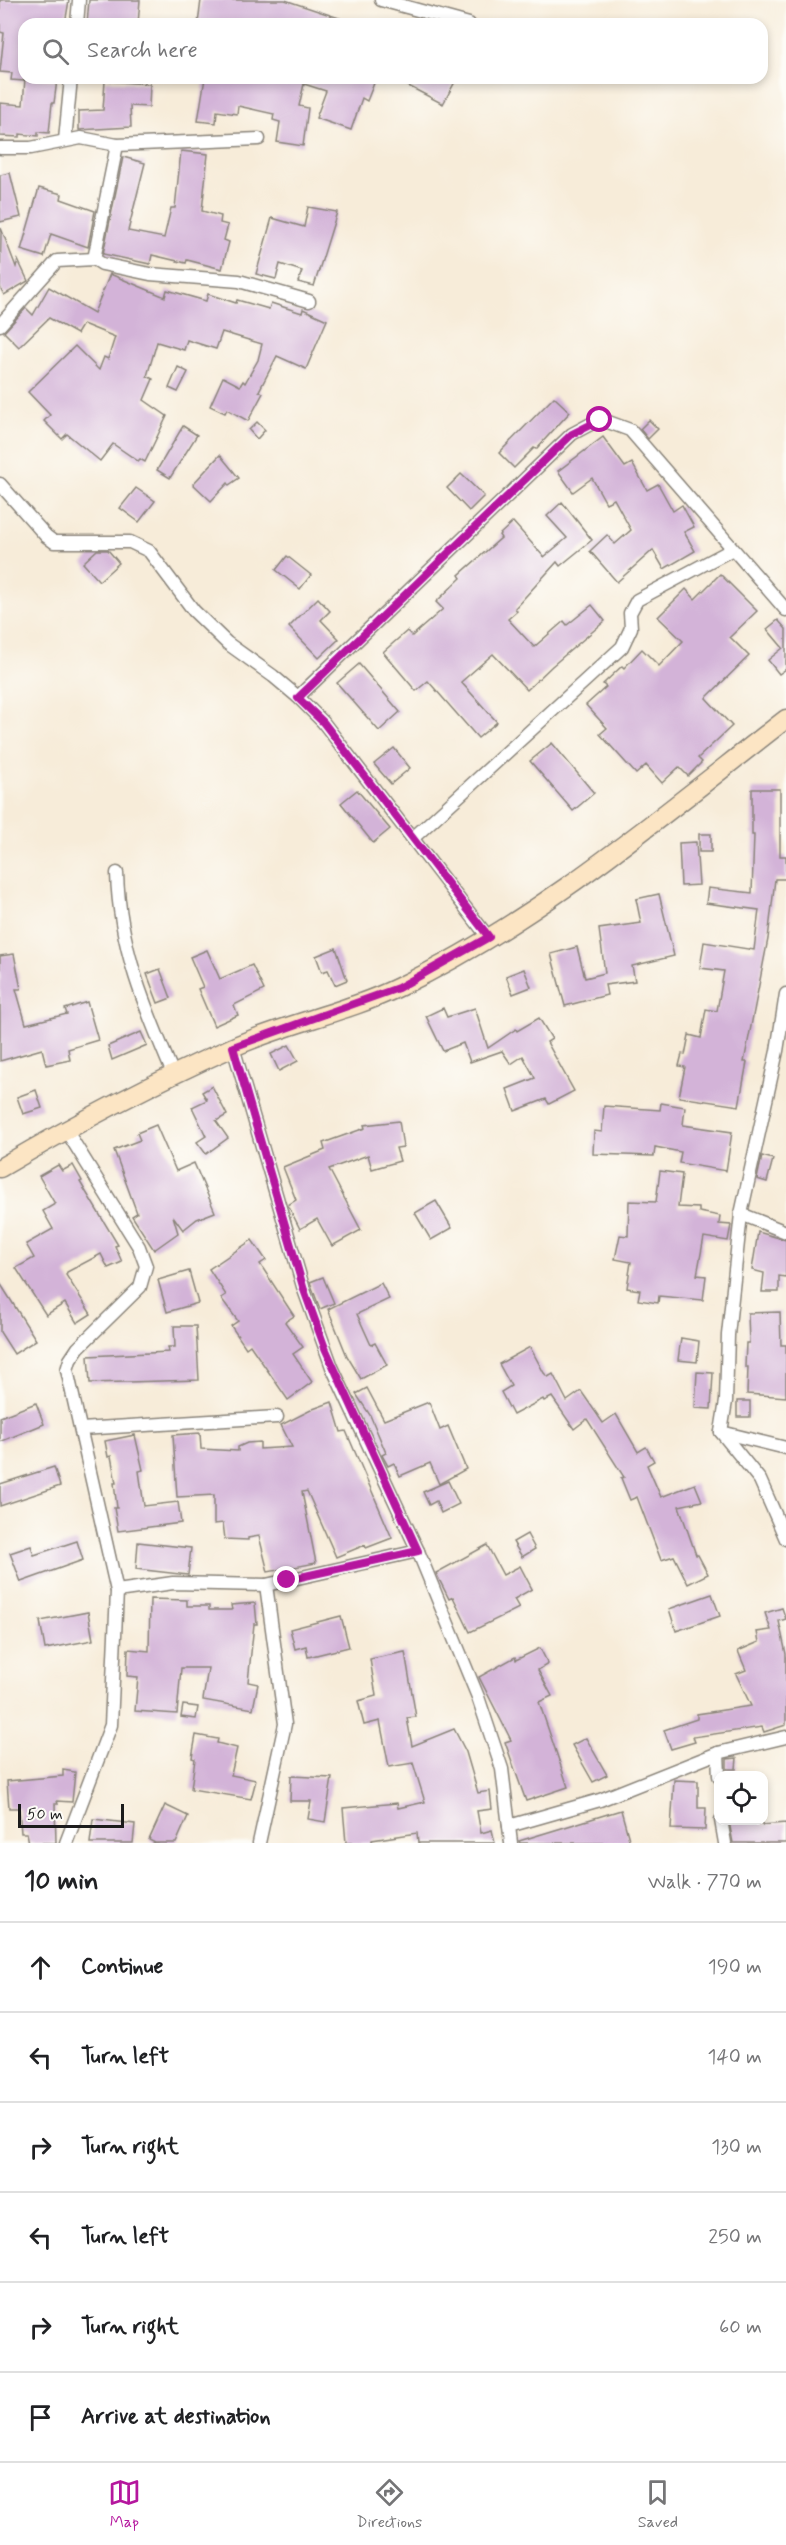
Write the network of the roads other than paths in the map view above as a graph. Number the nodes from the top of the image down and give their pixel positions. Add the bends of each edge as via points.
1 (79, 0) edge
2 (381, 0) edge
3 (412, 5) edge
4 (78, 18) edge
5 (451, 18) edge
6 (70, 84) edge
7 (259, 139) dead end
8 (65, 140) junction
9 (117, 145) junction
10 (0, 148) edge
11 (94, 259) junction
12 (309, 301) dead end
13 (0, 325) edge
14 (0, 484) edge
15 (731, 550) junction
16 (786, 610) edge
17 (298, 698) junction
18 (786, 719) edge
19 (413, 838) junction
20 (117, 873) dead end
21 (489, 937) junction
22 (786, 994) edge
23 (233, 1047) junction
24 (781, 1052) edge
25 (174, 1076) junction
26 (66, 1130) junction
27 (0, 1168) edge
28 (741, 1214) junction
29 (786, 1232) edge
30 (277, 1418) dead end
31 (81, 1429) junction
32 (721, 1432) junction
33 (786, 1448) edge
34 (786, 1539) edge
35 (418, 1551) junction
36 (266, 1585) junction
37 (117, 1591) junction
38 (786, 1737) edge
39 (718, 1753) junction
40 (719, 1771) edge
41 (722, 1825) edge
42 (509, 1826) junction
43 (66, 1843) edge
44 (259, 1843) edge
45 (511, 1843) edge
46 (724, 1843) edge

1 - 4 street
2 - 3 street
3 - 5 street
6 - 8 street
7 - 9 street
8 - 9 street via 81,138
8 - 10 street via 31,148
9 - 11 street
11 - 12 street via 150,274 239,281
11 - 13 street via 57,261
14 - 17 street via 54,542 130,542 149,551 194,611 227,643
15 - 16 street
15 - 17 street via 630,430 600,420 572,434
15 - 19 street via 637,600 622,646
17 - 19 street via 323,722
18 - 21 main road via 580,879
19 - 21 street
20 - 25 street via 118,908 127,951
21 - 23 main road via 398,988
22 - 24 street
23 - 25 main road
23 - 35 street via 304,1290 328,1356
24 - 28 street
25 - 26 main road
26 - 27 main road
26 - 31 street via 139,1247 146,1266 140,1287 70,1360 67,1370
28 - 29 street
28 - 32 street
30 - 31 street
31 - 37 street
32 - 33 street
32 - 34 street via 760,1480
35 - 36 street
35 - 42 street via 478,1697 502,1769
36 - 37 street via 173,1583
36 - 44 street via 285,1724
37 - 43 street via 111,1725
38 - 39 street
39 - 40 street
39 - 42 street via 600,1800
41 - 46 street
42 - 45 street

